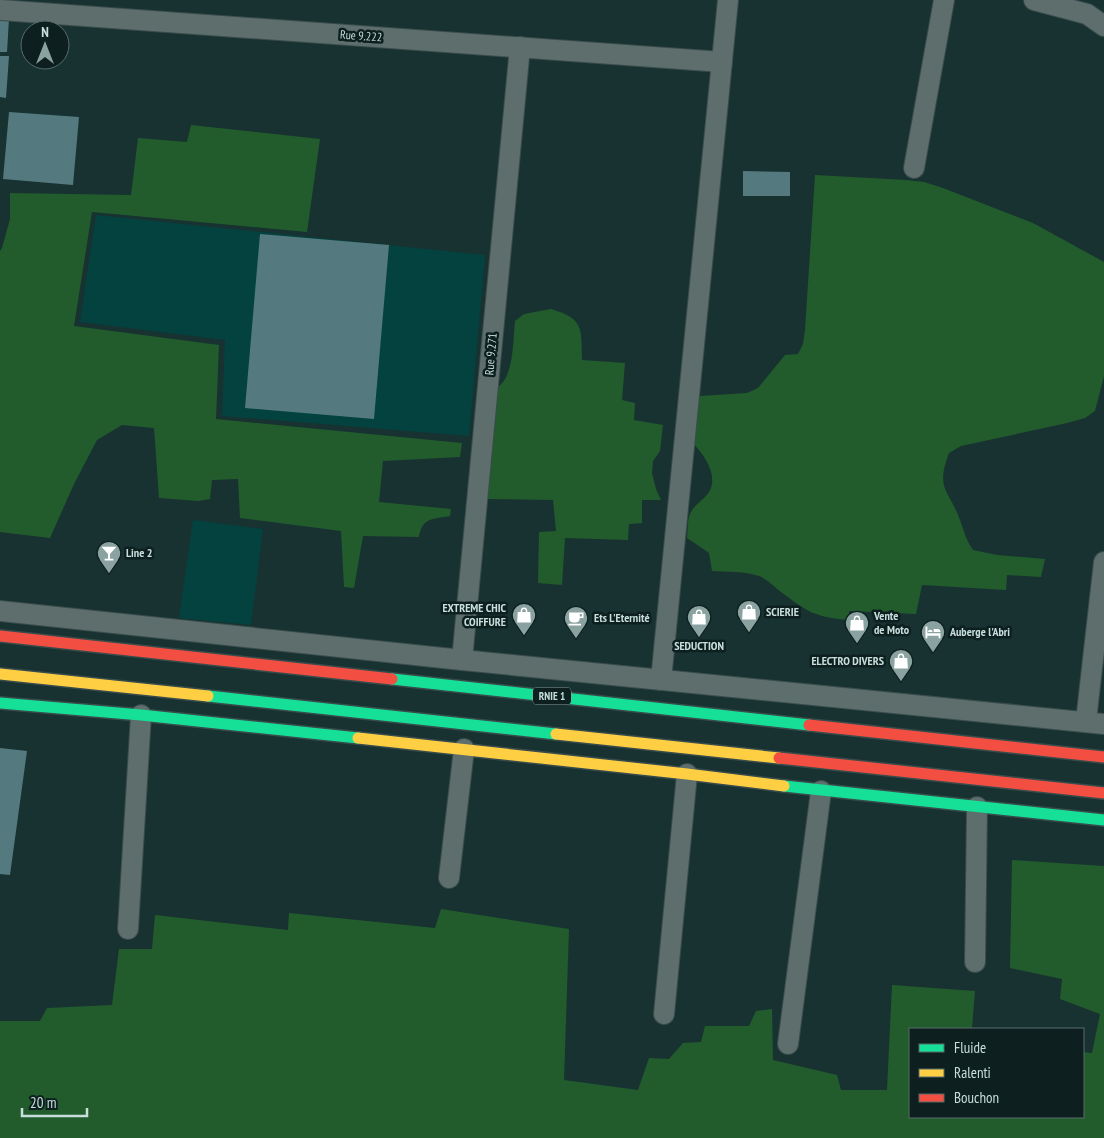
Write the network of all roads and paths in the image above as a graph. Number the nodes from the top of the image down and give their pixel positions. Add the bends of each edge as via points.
1 (728, 0) edge
2 (944, 0) edge
3 (1034, 0) edge
4 (0, 10) edge
5 (1104, 26) edge
6 (520, 47) junction
7 (722, 62) junction
8 (914, 168) dead end
9 (1104, 562) edge
10 (0, 611) edge
11 (0, 636) edge
12 (462, 660) junction
13 (0, 674) edge
14 (661, 680) junction
15 (0, 703) edge
16 (141, 715) junction
17 (1095, 722) edge
18 (464, 749) junction
19 (1104, 757) edge
20 (687, 774) junction
21 (821, 791) junction
22 (1104, 793) edge
23 (977, 807) junction
24 (1104, 820) edge
25 (449, 878) dead end
26 (128, 929) dead end
27 (975, 962) dead end
28 (664, 1014) dead end
29 (788, 1044) dead end

1 - 7 street
2 - 8 street
3 - 5 street via 1088,14
4 - 6 street, Rue 9.222
6 - 7 street, Rue 9.222
6 - 12 street, Rue 9.271
7 - 14 street
9 - 17 street
10 - 12 street
11 - 19 main road, RNIE 1
12 - 14 street
13 - 22 main road
14 - 17 street
15 - 16 main road
16 - 18 main road
16 - 26 street
18 - 20 main road
18 - 25 street
20 - 21 main road
20 - 28 street
21 - 23 main road
21 - 29 street
23 - 24 main road
23 - 27 street

